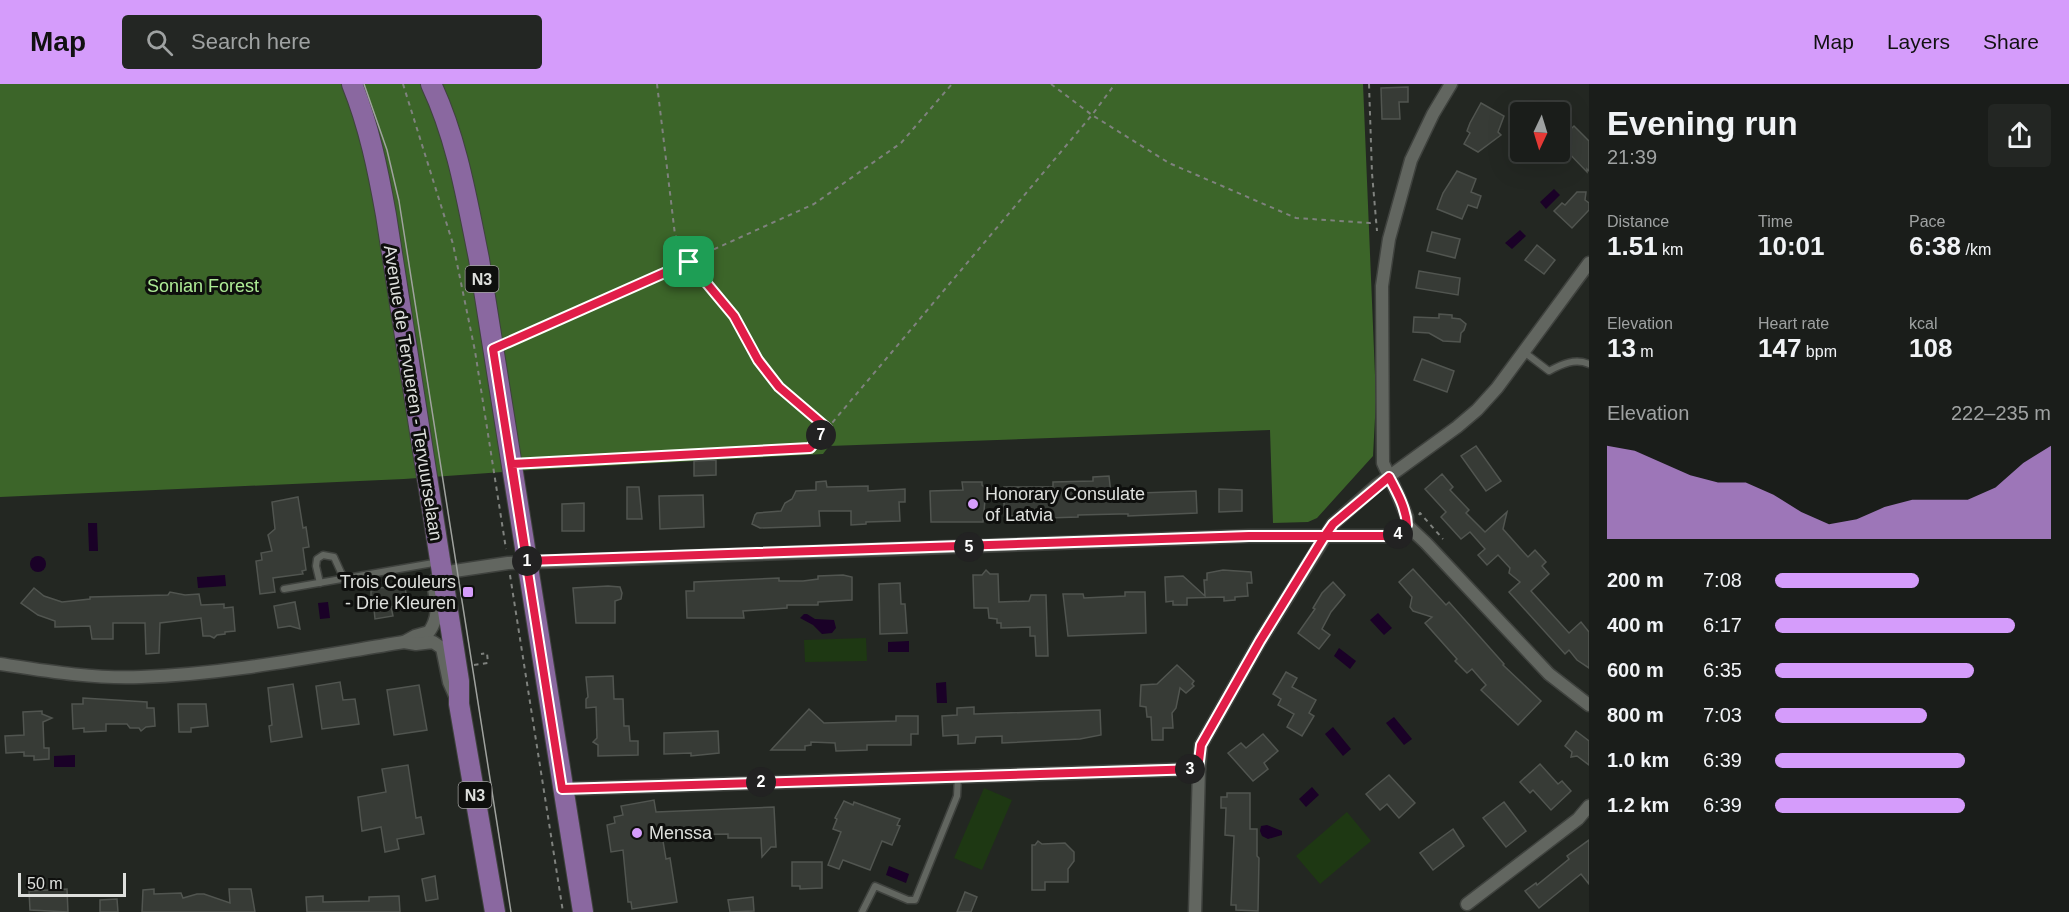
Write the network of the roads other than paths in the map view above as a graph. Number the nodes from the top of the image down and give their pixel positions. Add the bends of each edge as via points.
1 (352, 84) edge
2 (431, 84) edge
3 (1451, 84) edge
4 (1589, 263) edge
5 (1524, 352) junction
6 (1589, 364) edge
7 (1389, 477) junction
8 (1407, 525) junction
9 (1324, 537) junction
10 (517, 562) junction
11 (440, 568) junction
12 (344, 579) junction
13 (320, 583) junction
14 (284, 589) dead end
15 (404, 642) junction
16 (0, 664) edge
17 (459, 704) junction
18 (1589, 705) edge
19 (1198, 769) junction
20 (958, 776) junction
21 (562, 789) junction
22 (1589, 806) edge
23 (491, 886) junction
24 (1467, 904) dead end
25 (488, 912) edge
26 (495, 912) edge
27 (583, 912) edge
28 (862, 912) edge
29 (1195, 912) edge

1 - 11 main road, Avenue de Tervueren - Tervuurselaan / N3 via 380,182
2 - 10 main road, N3 via 462,173 479,259 512,464
3 - 7 street via 1411,160 1389,239 1382,286 1382,340 1383,463
4 - 5 street
5 - 6 lane via 1549,371 1563,363
5 - 7 street via 1477,410
7 - 8 street
7 - 9 street via 1333,524
8 - 9 street via 1391,536
8 - 18 street via 1549,674
9 - 10 street via 1249,536
9 - 19 street via 1201,745
10 - 11 street
10 - 21 main road, N3
11 - 12 lane
11 - 15 street via 433,583 438,614 434,624 429,632
11 - 17 main road, Avenue de Tervueren - Tervuurselaan / N3 via 459,681
12 - 13 lane
12 - 13 lane via 334,556 323,555 316,559
13 - 14 lane
15 - 16 street via 217,671 139,677 66,674
15 - 17 street via 433,642 442,648 448,682
17 - 23 main road, N3
19 - 20 street
19 - 29 street
20 - 21 street
20 - 28 lane via 957,796 915,900 875,886
21 - 27 main road, N3
22 - 24 street via 1578,819
23 - 25 street
23 - 26 main road, N3

